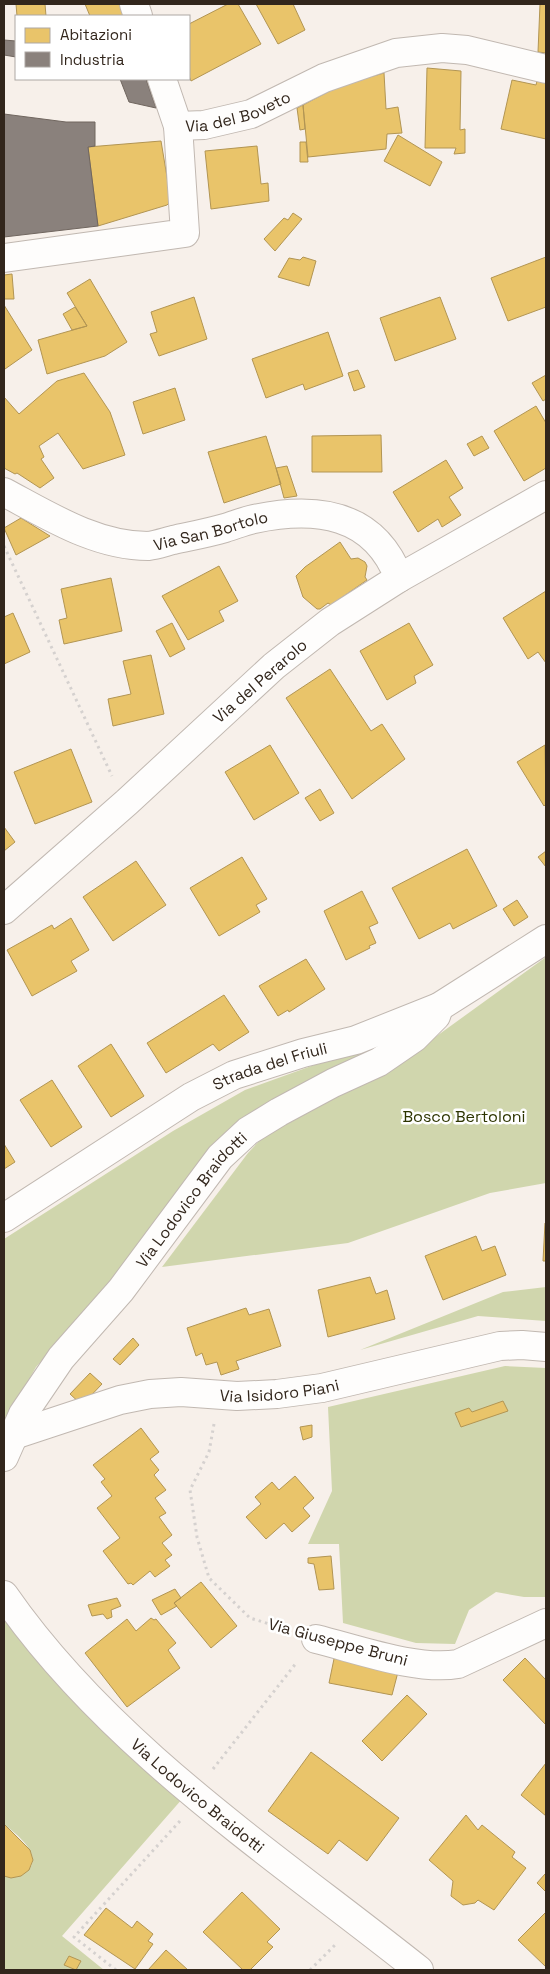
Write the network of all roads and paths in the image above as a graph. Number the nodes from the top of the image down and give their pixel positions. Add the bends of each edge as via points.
1 (546, 69) edge
2 (162, 80) edge
3 (178, 126) junction
4 (4, 258) edge
5 (4, 492) edge
6 (546, 495) edge
7 (4, 546) edge
8 (399, 578) junction
9 (114, 779) dead end
10 (4, 910) edge
11 (546, 938) edge
12 (439, 1007) junction
13 (4, 1218) edge
14 (546, 1347) edge
15 (220, 1394) junction
16 (9, 1446) edge
17 (4, 1595) edge
18 (546, 1623) edge
19 (316, 1639) junction
20 (198, 1796) junction
21 (116, 1970) edge
22 (419, 1970) edge

1 - 3 street, Via del Boveto via 467,50 442,48 396,53 324,78 251,114 204,125
2 - 3 street
3 - 4 street, Via del Boveto via 185,233
5 - 8 street, Via San Bortolo via 59,521 112,543 150,546 253,519 290,514 353,522 373,536 393,562
6 - 8 street, Via del Perarolo
7 - 9 path
8 - 10 street, Via del Perarolo via 330,622 274,666
11 - 12 street, Strada del Friuli
12 - 13 street, Strada del Friuli via 356,1040 234,1075 192,1097
12 - 16 street, Via Lodovico Braidotti via 436,1016 414,1038 379,1062 279,1112 248,1131 220,1157 121,1290 62,1358 23,1414
14 - 15 street, Via Isidoro Piani via 510,1345 322,1388 277,1394
15 - 16 street, Via Isidoro Piani via 181,1392 120,1400
15 - 19 path, Via Giuseppe Bruni via 209,1452 190,1490 197,1537 209,1578 250,1618
17 - 20 street, Via Lodovico Braidotti via 29,1632 78,1688
18 - 19 street, Via Giuseppe Bruni via 458,1664 443,1666 383,1656
19 - 20 path
20 - 21 path via 74,1938
20 - 22 street, Via Lodovico Braidotti

